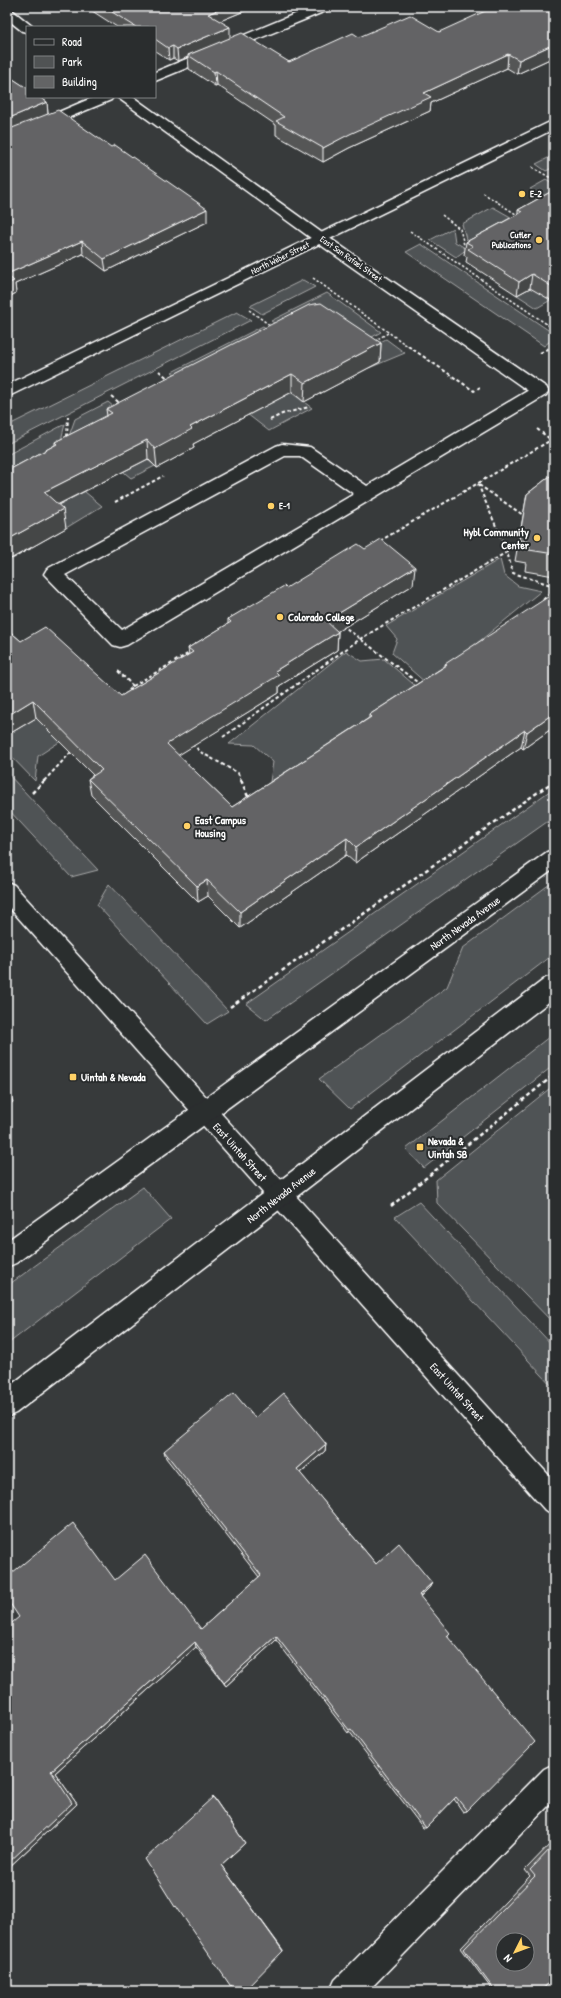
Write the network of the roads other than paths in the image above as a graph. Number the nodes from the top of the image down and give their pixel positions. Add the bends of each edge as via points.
1 (323, 7) edge
2 (7, 13) edge
3 (26, 27) edge
4 (156, 76) edge
5 (104, 98) edge
6 (125, 98) edge
7 (554, 124) edge
8 (7, 139) edge
9 (320, 238) junction
10 (7, 392) edge
11 (366, 494) junction
12 (554, 858) edge
13 (7, 891) edge
14 (554, 985) edge
15 (204, 1113) junction
16 (279, 1196) junction
17 (7, 1255) edge
18 (7, 1404) edge
19 (554, 1501) edge
20 (554, 1779) edge
21 (346, 1991) edge

1 - 4 main road
2 - 3 main road
5 - 8 main road
6 - 9 main road, East San Rafael Street
7 - 9 main road, North Weber Street
9 - 10 main road, North Weber Street
9 - 11 main road, East San Rafael Street via 540,391
11 - 11 main road via 120,640 53,574 282,450 304,451
12 - 15 main road, North Nevada Avenue
13 - 15 main road, East Uintah Street
14 - 16 main road, North Nevada Avenue
15 - 16 main road, East Uintah Street
15 - 17 main road, North Nevada Avenue
16 - 18 main road, North Nevada Avenue
16 - 19 main road, East Uintah Street
20 - 21 main road

